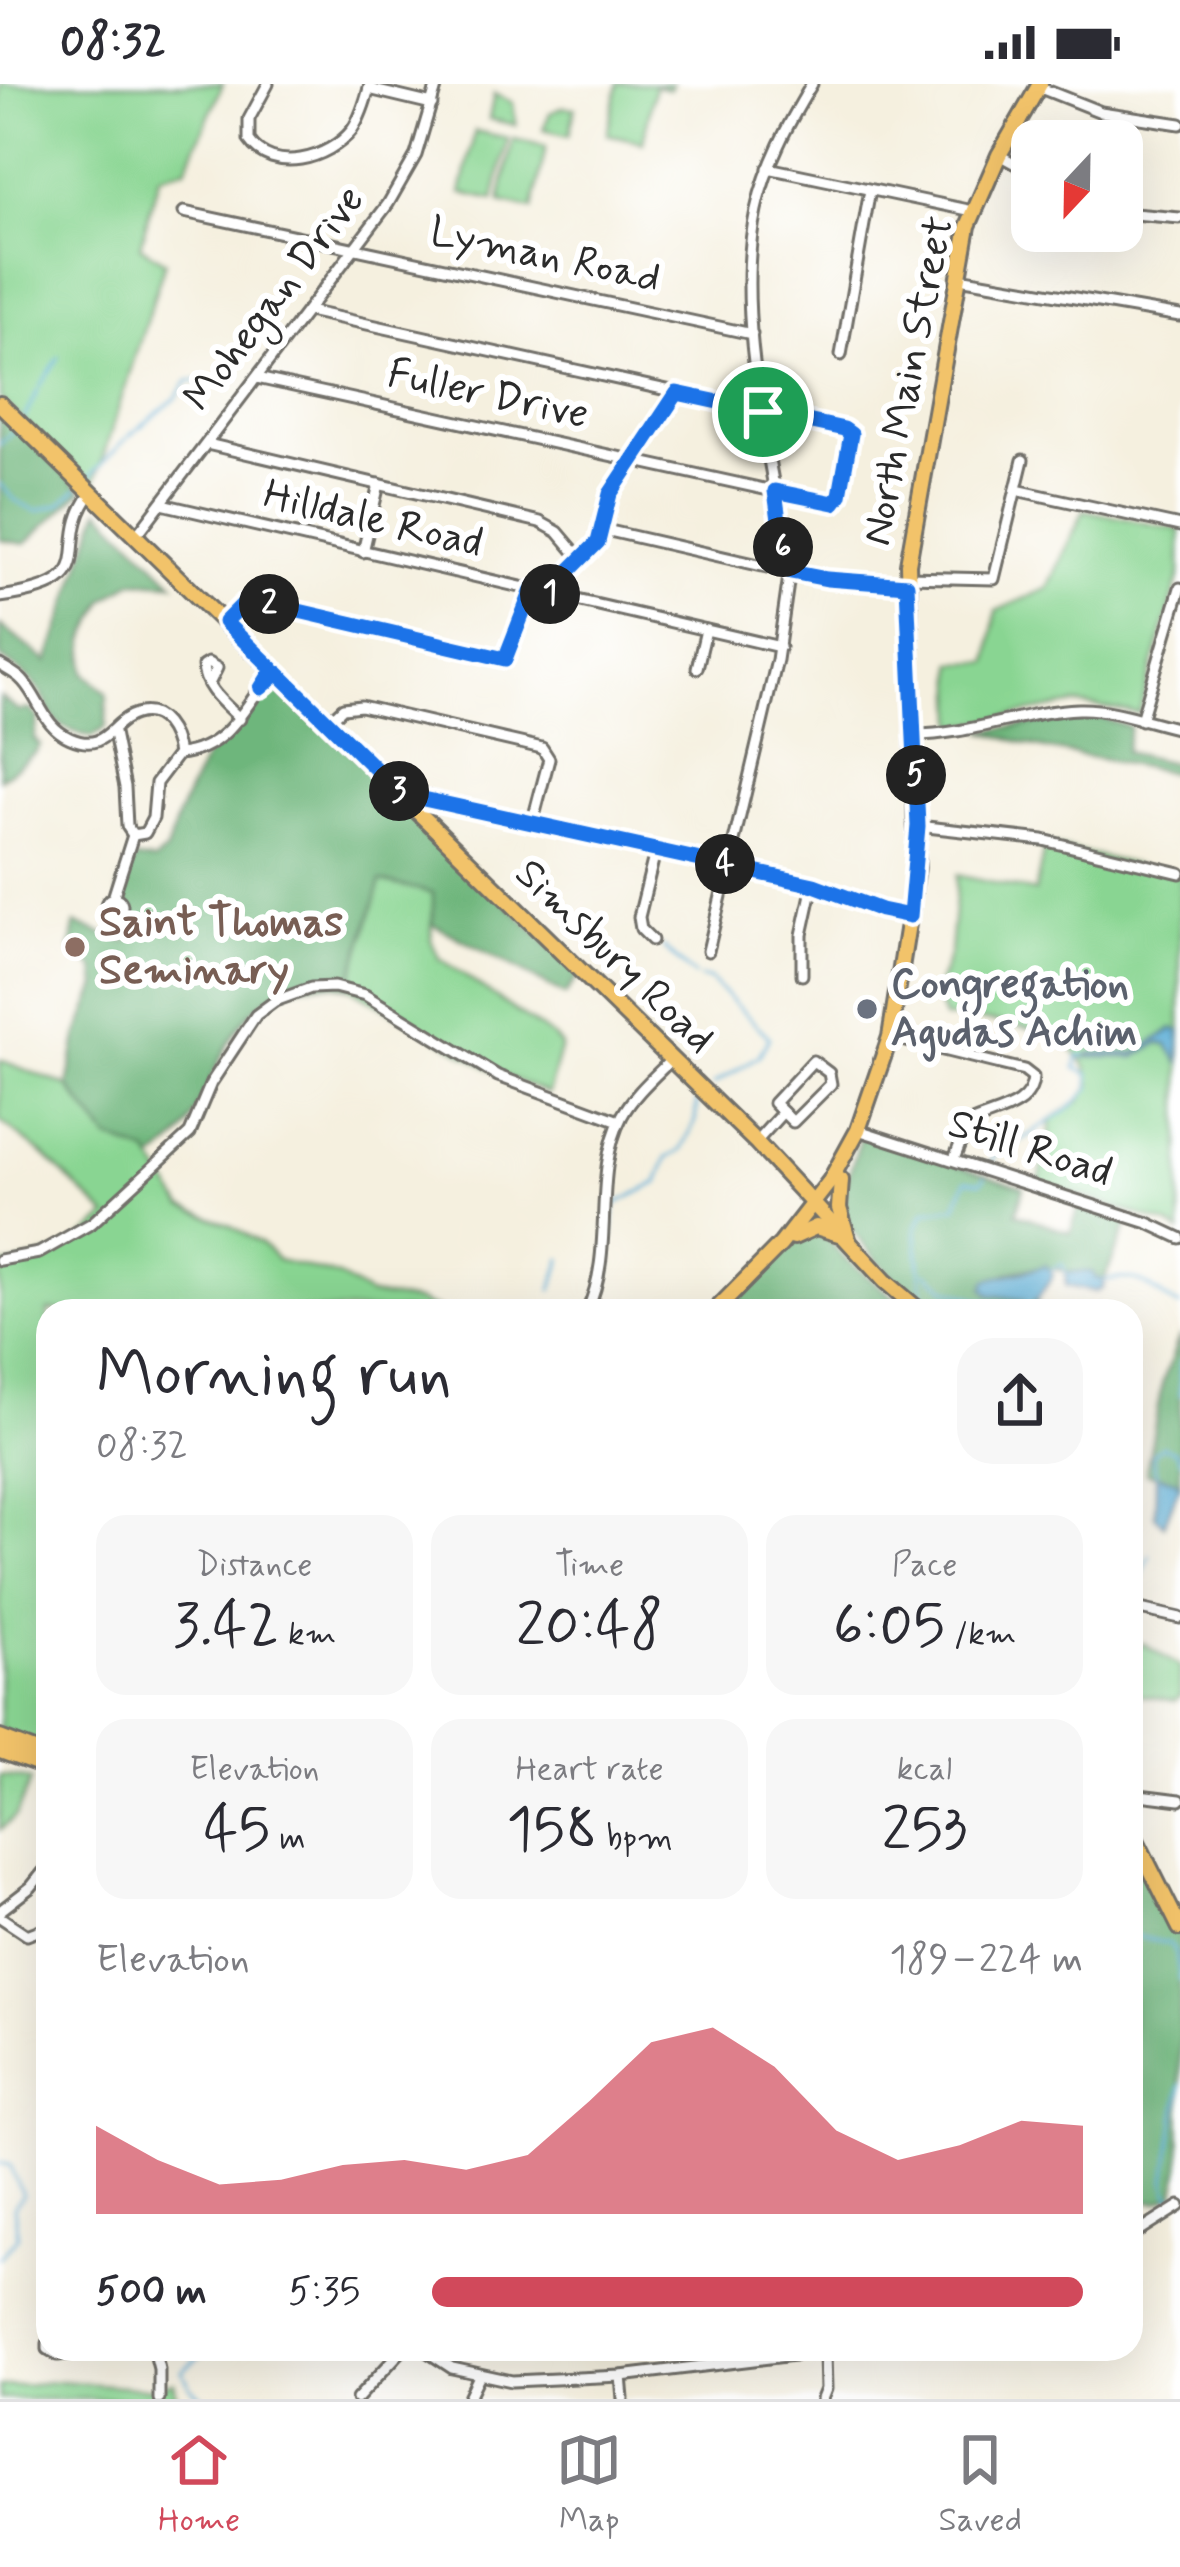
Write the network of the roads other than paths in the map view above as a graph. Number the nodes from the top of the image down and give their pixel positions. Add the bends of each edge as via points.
1 (268, 84) edge
2 (436, 84) edge
3 (812, 84) edge
4 (370, 86) edge
5 (1039, 86) edge
6 (432, 104) junction
7 (1180, 124) edge
8 (999, 155) junction
9 (1011, 162) edge
10 (769, 168) junction
11 (870, 190) junction
12 (973, 211) junction
13 (184, 212) dead end
14 (1143, 215) edge
15 (1180, 218) edge
16 (356, 249) junction
17 (958, 278) junction
18 (308, 311) junction
19 (1180, 316) edge
20 (752, 334) junction
21 (841, 355) dead end
22 (256, 378) junction
23 (677, 393) junction
24 (0, 404) edge
25 (763, 412) junction
26 (207, 444) junction
27 (1023, 460) dead end
28 (632, 461) junction
29 (379, 484) junction
30 (1016, 490) junction
31 (775, 491) junction
32 (92, 493) junction
33 (161, 504) junction
34 (1180, 526) edge
35 (601, 529) junction
36 (136, 536) junction
37 (363, 552) junction
38 (580, 558) junction
39 (785, 572) junction
40 (907, 581) junction
41 (1180, 587) edge
42 (532, 590) junction
43 (557, 596) junction
44 (0, 597) edge
45 (225, 622) junction
46 (706, 630) junction
47 (780, 647) junction
48 (0, 665) edge
49 (697, 668) dead end
50 (276, 671) junction
51 (209, 684) dead end
52 (240, 719) junction
53 (1141, 720) junction
54 (328, 722) junction
55 (1180, 729) edge
56 (114, 733) junction
57 (914, 735) junction
58 (178, 754) junction
59 (401, 794) junction
60 (533, 820) junction
61 (918, 826) junction
62 (133, 835) junction
63 (656, 848) junction
64 (728, 865) junction
65 (1180, 873) edge
66 (814, 885) junction
67 (113, 898) dead end
68 (910, 916) junction
69 (652, 940) dead end
70 (708, 951) dead end
71 (802, 975) dead end
72 (890, 1037) junction
73 (672, 1059) junction
74 (783, 1112) junction
75 (619, 1121) junction
76 (858, 1130) junction
77 (756, 1142) junction
78 (954, 1159) junction
79 (841, 1180) junction
80 (817, 1206) junction
81 (1180, 1238) edge
82 (846, 1239) junction
83 (788, 1240) junction
84 (0, 1260) edge
85 (591, 1299) edge
86 (727, 1299) edge
87 (908, 1299) edge
88 (1143, 1610) edge
89 (1180, 1618) edge
90 (0, 1738) edge
91 (0, 1750) edge
92 (36, 1752) edge
93 (36, 1764) edge
94 (1143, 1795) edge
95 (1180, 1800) edge
96 (1143, 1854) edge
97 (36, 1881) edge
98 (0, 1914) edge
99 (1180, 1928) edge
100 (36, 1932) edge
101 (1180, 2206) edge
102 (1143, 2229) edge
103 (157, 2361) edge
104 (392, 2361) edge
105 (438, 2361) edge
106 (760, 2361) edge
107 (825, 2361) edge
108 (479, 2376) junction
109 (621, 2376) junction
110 (159, 2399) edge
111 (357, 2399) edge
112 (467, 2399) edge
113 (623, 2399) edge
114 (821, 2399) edge

1 - 4 street via 249,119 249,140 285,160 343,139
2 - 6 street, Mohegan Drive
3 - 10 street
4 - 6 street
5 - 7 street via 1101,112
5 - 8 main road, North Main Street
6 - 16 street, Mohegan Drive via 402,183
8 - 9 street
8 - 12 main road, North Main Street
10 - 11 street
10 - 20 street via 749,256
11 - 12 street
11 - 21 street
12 - 17 main road, North Main Street
13 - 16 street, Lyman Road
14 - 15 street
16 - 18 street, Mohegan Drive
16 - 20 street, Lyman Road
17 - 19 street
17 - 40 main road, North Main Street
18 - 22 street, Mohegan Drive
18 - 23 street
20 - 25 street
22 - 26 street, Mohegan Drive
22 - 28 street, Fuller Drive
23 - 25 street
23 - 28 street
24 - 32 main road, Simsbury Road
25 - 31 street
25 - 31 street, Fuller Drive via 844,429 853,439 834,503
26 - 29 street
26 - 33 street, Mohegan Drive
27 - 30 street
28 - 31 street, Fuller Drive
28 - 35 street via 608,498
29 - 37 street
29 - 38 street via 546,524
30 - 34 street
30 - 40 street via 993,580
31 - 39 street
32 - 36 main road, Simsbury Road
32 - 44 street via 65,574 44,590
33 - 36 street, Mohegan Drive
33 - 37 street, Hilldale Road
35 - 38 street
35 - 39 street
36 - 45 main road, Simsbury Road
37 - 42 street, Hilldale Road
38 - 43 street
39 - 40 street
39 - 47 street
40 - 57 main road, North Main Street
41 - 53 street
42 - 43 street, Hilldale Road
42 - 45 street via 505,659 260,602 244,603
43 - 46 street, Hilldale Road
45 - 50 main road, Simsbury Road
46 - 47 street, Hilldale Road
46 - 49 street
47 - 64 street
48 - 56 street via 19,676 49,724 68,737 85,742
50 - 52 street
50 - 54 main road, Simsbury Road
51 - 52 street
52 - 58 street via 206,747
53 - 55 street
53 - 57 street via 1078,709
54 - 59 main road, Simsbury Road
54 - 60 street via 343,708 361,706 547,752
56 - 58 street via 134,714 155,716 170,728
56 - 62 street
57 - 61 main road, North Main Street
58 - 62 street via 156,782 150,826
59 - 60 street
59 - 73 main road, Simsbury Road
60 - 63 street
61 - 65 street via 1045,841
61 - 68 main road, North Main Street
62 - 67 street
63 - 64 street
63 - 69 street via 639,917
64 - 66 street
64 - 70 street
66 - 68 street
66 - 71 street
68 - 72 main road, North Main Street
72 - 76 main road, North Main Street
72 - 78 street via 1033,1076 1025,1100 968,1124
73 - 75 street
73 - 77 main road, Simsbury Road
74 - 74 street via 793,1121 828,1089 829,1073 813,1061 774,1102
74 - 77 street
75 - 84 street via 498,1076 365,995 334,987 293,992 256,1015 190,1133 92,1223 40,1253
75 - 85 street via 609,1156 604,1254
76 - 78 street, Still Road
76 - 79 main road, North Main Street
76 - 80 main road, North Main Street
77 - 80 main road, Simsbury Road
78 - 81 street, Still Road
79 - 80 main road, North Main Street
79 - 82 main road
80 - 82 main road, Simsbury Road
80 - 83 main road
82 - 83 main road via 820,1227
82 - 87 main road, Simsbury Road
83 - 86 main road
88 - 89 street
90 - 92 main road
91 - 93 main road
94 - 95 street
96 - 99 main road
97 - 98 street
98 - 100 street via 27,1935
101 - 102 street
103 - 110 street
104 - 111 street
105 - 108 street
106 - 109 street
107 - 114 street
108 - 109 street
108 - 112 street
109 - 113 street

